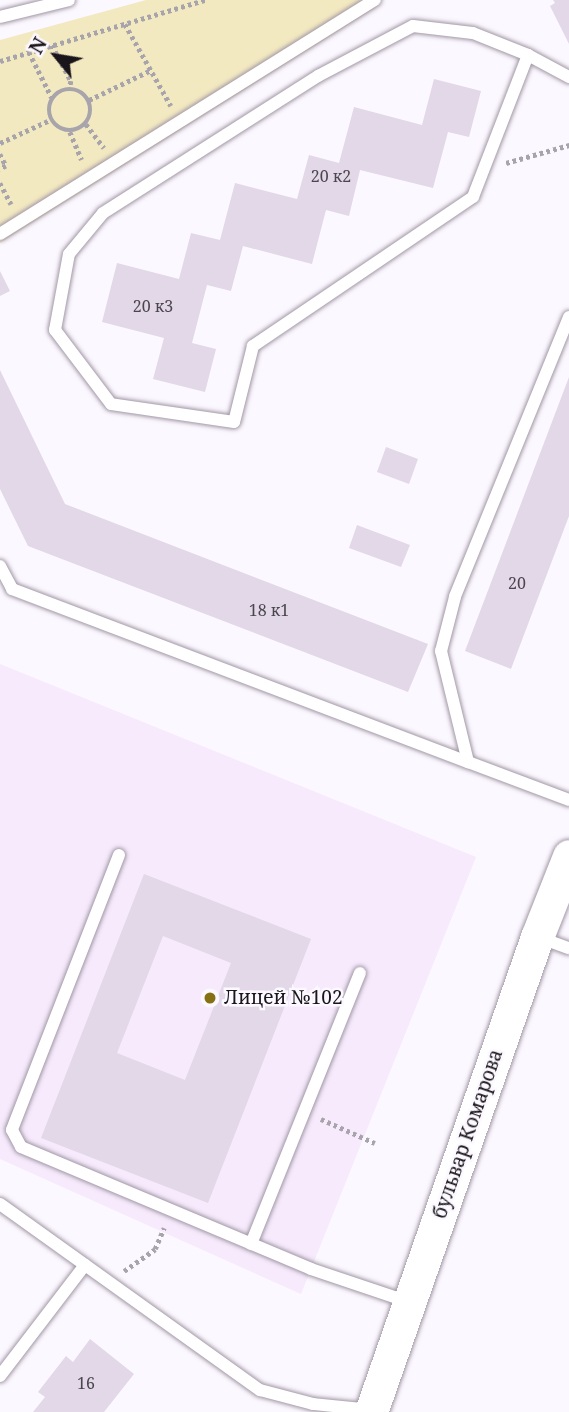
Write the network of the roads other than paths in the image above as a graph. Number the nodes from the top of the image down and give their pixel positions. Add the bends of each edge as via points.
1 (69, 0) edge
2 (375, 0) edge
3 (0, 17) edge
4 (528, 55) junction
5 (569, 77) edge
6 (0, 234) edge
7 (569, 317) edge
8 (0, 566) edge
9 (468, 762) junction
10 (569, 800) edge
11 (119, 855) dead end
12 (569, 856) edge
13 (537, 937) junction
14 (569, 948) edge
15 (360, 973) dead end
16 (0, 1204) edge
17 (251, 1244) junction
18 (85, 1265) junction
19 (409, 1302) junction
20 (0, 1376) edge
21 (371, 1411) edge

1 - 3 lane
2 - 6 lane
4 - 4 lane via 473,33 413,26 318,76 103,213 69,254 55,330 111,404 234,422 253,346 472,197
4 - 5 lane
7 - 9 lane via 455,597 441,651
8 - 9 lane via 12,589
9 - 10 lane
11 - 17 lane via 12,1130 21,1147
12 - 13 street, бульвар Комарова
13 - 14 lane
13 - 19 street, бульвар Комарова
15 - 17 lane
16 - 18 lane
17 - 19 lane
18 - 20 lane
18 - 21 lane via 260,1390 313,1404
19 - 21 street, бульвар Комарова

